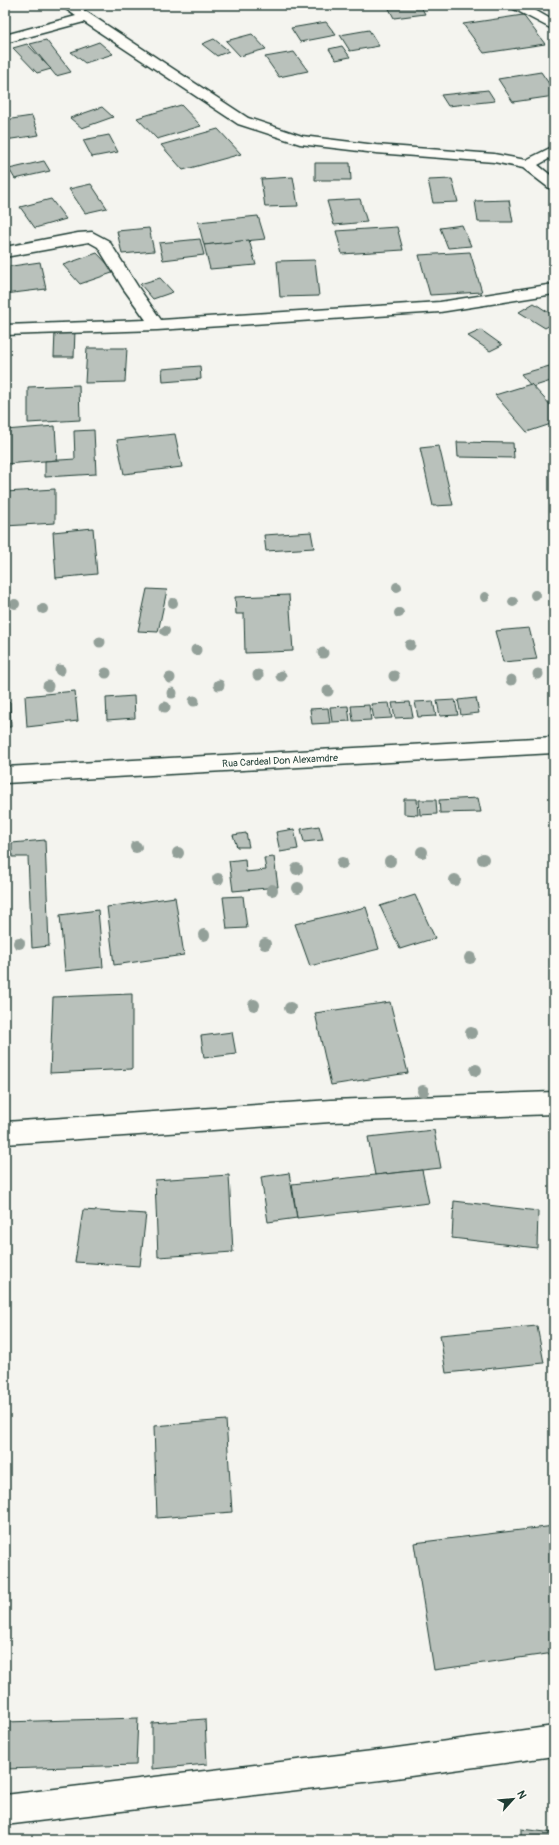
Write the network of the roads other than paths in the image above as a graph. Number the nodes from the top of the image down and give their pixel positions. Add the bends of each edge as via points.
1 (67, 5) edge
2 (517, 5) edge
3 (85, 18) junction
4 (554, 26) edge
5 (5, 39) edge
6 (554, 150) edge
7 (528, 165) junction
8 (554, 185) edge
9 (5, 252) edge
10 (554, 289) edge
11 (157, 325) junction
12 (5, 330) edge
13 (554, 745) edge
14 (5, 775) edge
15 (554, 1103) edge
16 (5, 1133) edge
17 (554, 1741) edge
18 (5, 1810) edge

1 - 3 street
2 - 4 street
3 - 5 street
3 - 7 street via 243,121 300,140 494,158
6 - 7 street
7 - 8 street
9 - 11 street via 92,237 104,244
10 - 11 street via 440,307
11 - 12 street
13 - 14 street, Rua Cardeal Don Alexamdre
15 - 16 street via 331,1111
17 - 18 street via 389,1764

